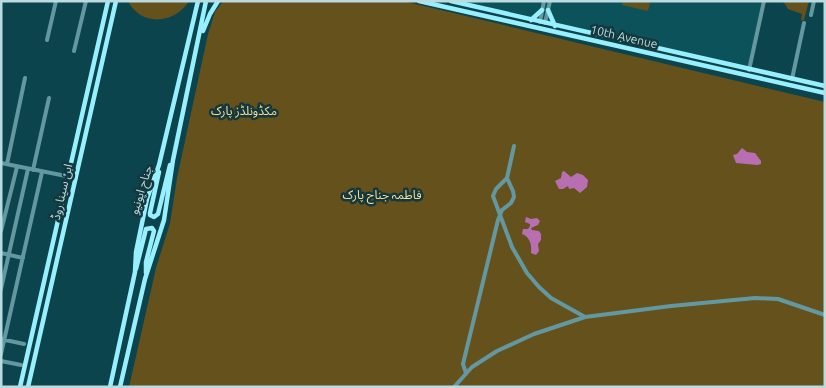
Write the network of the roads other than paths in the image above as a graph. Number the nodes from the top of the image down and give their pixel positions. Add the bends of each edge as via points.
1 (56, 1) edge
2 (86, 1) edge
3 (108, 1) edge
4 (116, 1) edge
5 (206, 1) edge
6 (218, 1) edge
7 (419, 1) edge
8 (451, 1) edge
9 (544, 1) edge
10 (550, 1) edge
11 (764, 1) edge
12 (814, 1) edge
13 (198, 3) edge
14 (542, 10) junction
15 (548, 10) junction
16 (810, 15) dead end
17 (531, 20) junction
18 (543, 23) junction
19 (804, 23) dead end
20 (555, 26) junction
21 (47, 40) dead end
22 (607, 40) junction
23 (199, 42) junction
24 (74, 51) dead end
25 (706, 60) junction
26 (705, 66) junction
27 (749, 70) junction
28 (25, 78) dead end
29 (792, 79) junction
30 (825, 86) edge
31 (825, 93) edge
32 (49, 98) dead end
33 (514, 146) dead end
34 (173, 160) junction
35 (1, 163) edge
36 (7, 164) junction
37 (159, 166) junction
38 (17, 167) junction
39 (30, 169) junction
40 (42, 172) junction
41 (68, 177) junction
42 (76, 178) junction
43 (506, 178) junction
44 (500, 214) junction
45 (1, 231) edge
46 (1, 253) edge
47 (9, 255) junction
48 (23, 258) junction
49 (135, 272) junction
50 (145, 279) junction
51 (2, 281) edge
52 (1, 289) edge
53 (825, 315) edge
54 (584, 317) junction
55 (3, 339) edge
56 (24, 344) dead end
57 (1, 354) edge
58 (1, 361) edge
59 (21, 365) dead end
60 (466, 373) junction
61 (20, 387) edge
62 (28, 387) edge
63 (110, 387) edge
64 (120, 387) edge
65 (454, 387) edge

1 - 21 street
2 - 24 street
3 - 41 main road, ابن سینا روڈ
4 - 42 main road, ابن سینا روڈ
5 - 23 main road, جناح ایونیو
6 - 23 main road
7 - 22 main road, 10th Avenue
8 - 17 main road, 10th Avenue
9 - 14 street
10 - 15 street
11 - 27 street
12 - 16 street
13 - 37 main road, جناح ایونیو
14 - 17 main road
14 - 18 street
15 - 18 street
15 - 20 main road
17 - 18 main road, 10th Avenue
18 - 20 main road, 10th Avenue
19 - 29 street
20 - 22 main road, 10th Avenue
22 - 25 main road, 10th Avenue
22 - 26 main road, 10th Avenue
23 - 34 main road, جناح ایونیو
25 - 26 main road
25 - 27 main road, 10th Avenue
26 - 31 main road, 10th Avenue
27 - 29 main road, 10th Avenue
28 - 36 street
29 - 30 main road, 10th Avenue
32 - 39 street
33 - 43 street
34 - 37 main road via 158,214 152,217 150,213
34 - 50 main road, جناح ایونیو via 164,220
35 - 36 street
36 - 38 street
37 - 49 main road, جناح ایونیو via 147,199
38 - 39 street
38 - 45 street
39 - 40 street
39 - 47 street
40 - 41 street
40 - 48 street
41 - 42 street
41 - 61 main road, ابن سینا روڈ
42 - 62 main road, ابن سینا روڈ
43 - 44 street via 493,196
43 - 44 street via 514,197
44 - 54 street via 512,247 538,287
44 - 60 street via 463,364
46 - 47 street
47 - 48 street
47 - 51 street
48 - 55 street
49 - 50 main road via 146,229 152,228
49 - 63 main road, جناح ایونیو
50 - 64 main road, جناح ایونیو
51 - 52 street
53 - 54 street via 778,299 755,298
54 - 60 street via 512,344
55 - 56 street
55 - 57 street
58 - 59 street
60 - 65 street

